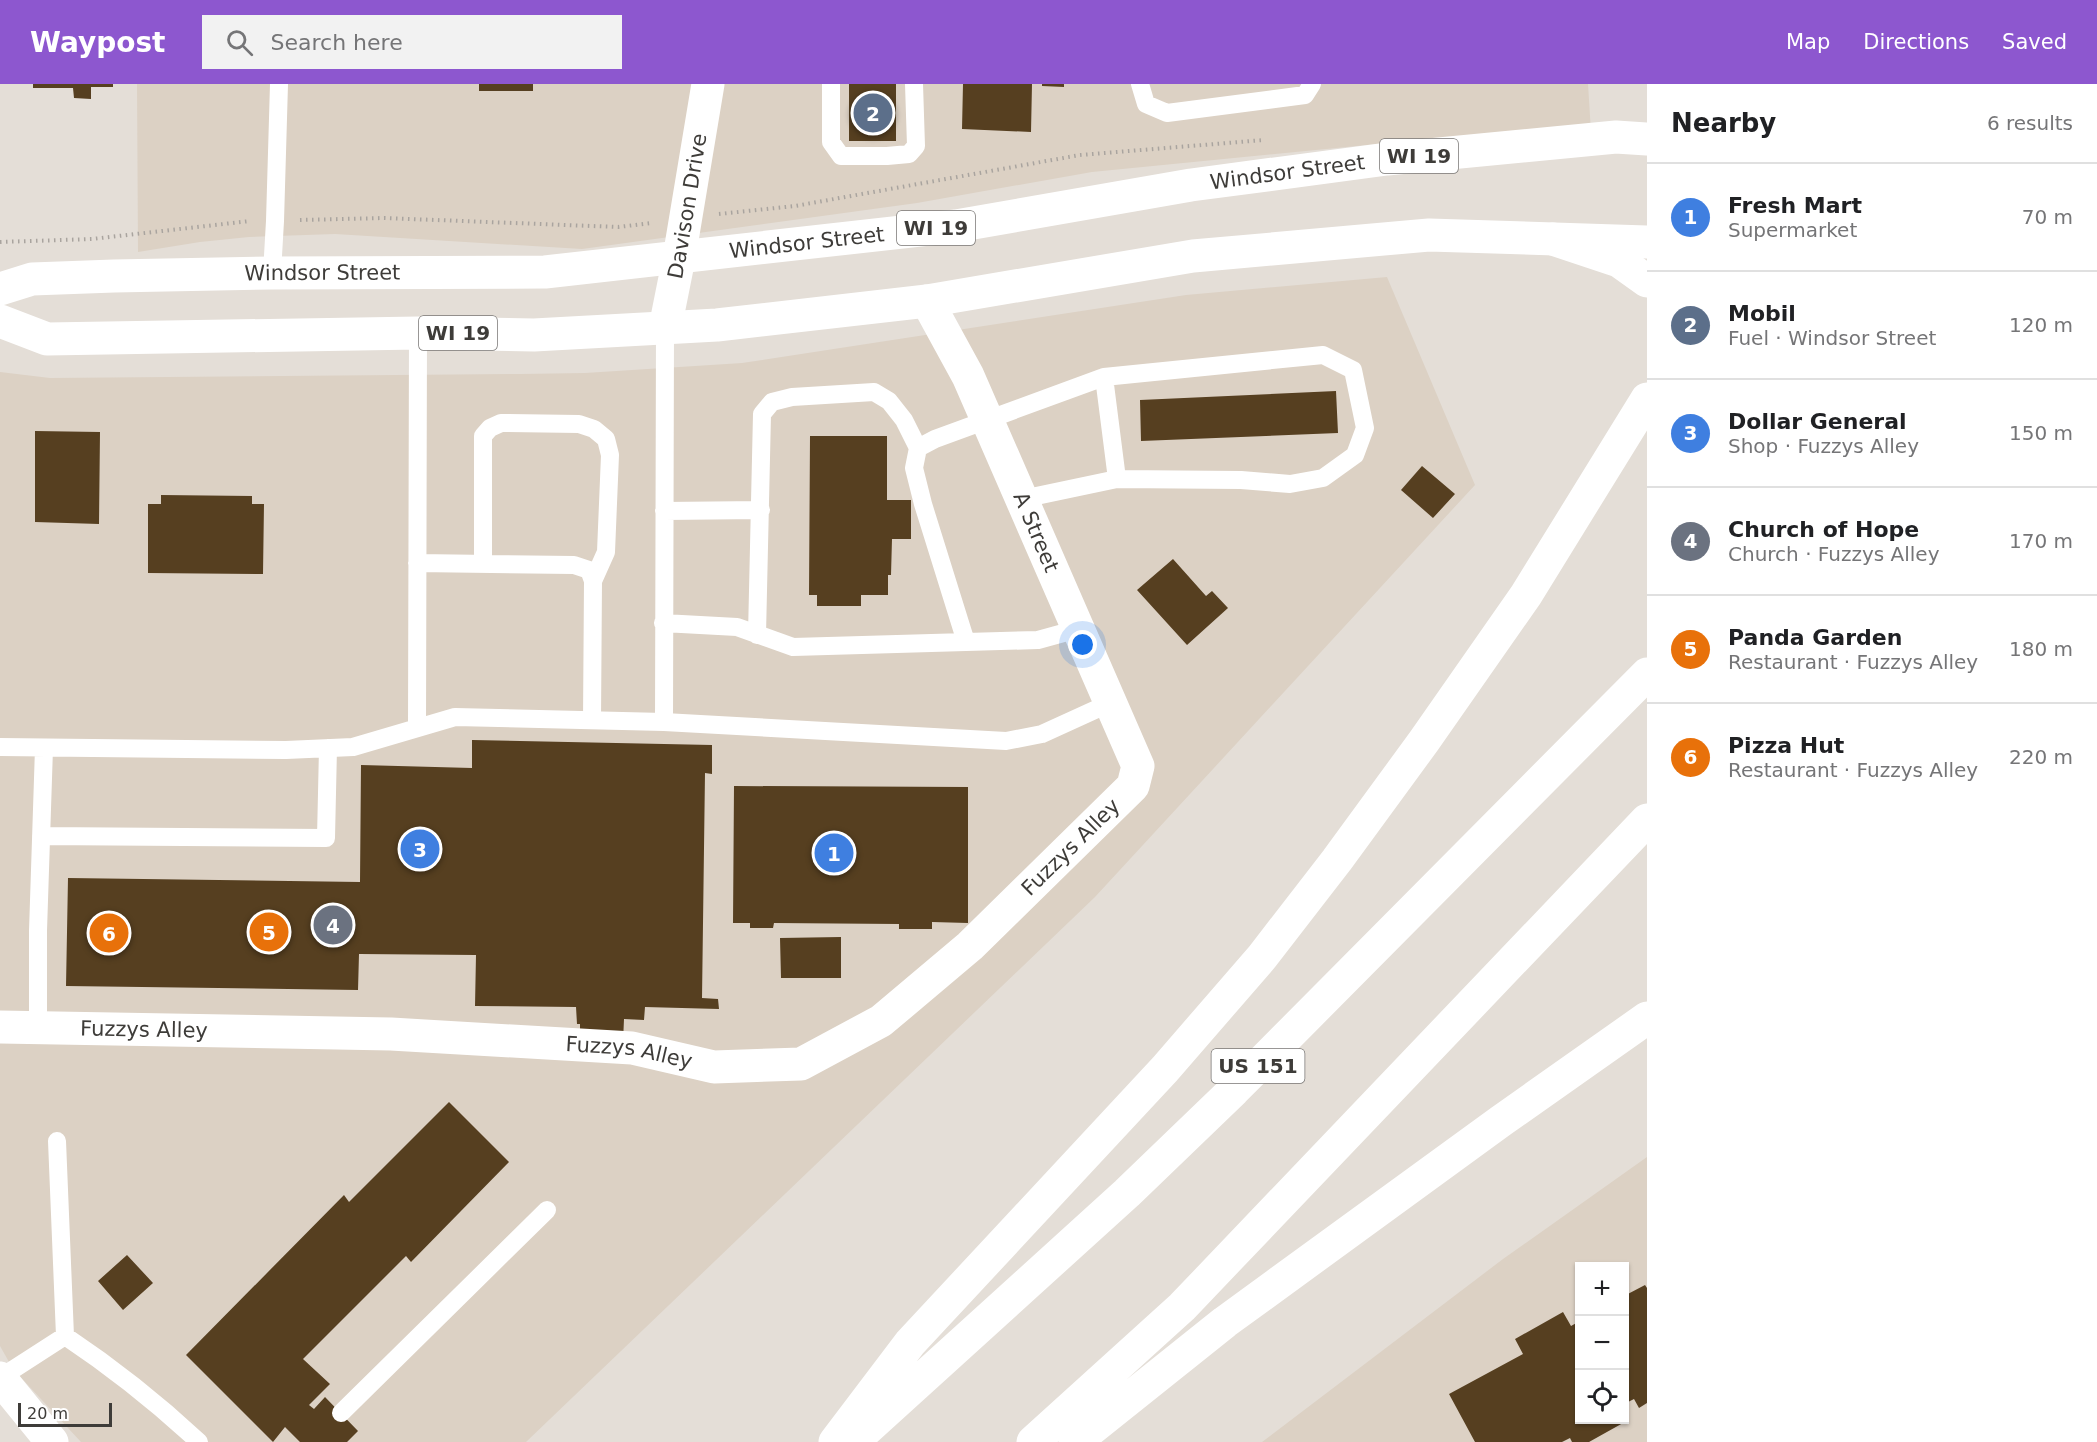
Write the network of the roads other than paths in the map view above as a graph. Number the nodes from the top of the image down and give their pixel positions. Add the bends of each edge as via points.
1 (279, 84) edge
2 (708, 84) edge
3 (831, 84) edge
4 (914, 84) edge
5 (1140, 84) edge
6 (1312, 84) edge
7 (1647, 139) edge
8 (1553, 239) junction
9 (1647, 242) edge
10 (679, 258) junction
11 (272, 273) junction
12 (1647, 281) edge
13 (0, 289) edge
14 (927, 301) junction
15 (0, 321) edge
16 (665, 328) junction
17 (418, 333) junction
18 (1104, 376) junction
19 (1647, 399) edge
20 (988, 419) junction
21 (918, 448) junction
22 (1117, 479) junction
23 (1022, 499) junction
24 (761, 510) junction
25 (664, 511) junction
26 (417, 563) junction
27 (483, 564) junction
28 (592, 581) junction
29 (663, 623) junction
30 (1078, 628) junction
31 (757, 635) junction
32 (966, 642) junction
33 (1647, 674) edge
34 (1110, 703) junction
35 (592, 720) junction
36 (663, 722) junction
37 (417, 728) junction
38 (0, 747) edge
39 (44, 748) junction
40 (328, 748) junction
41 (1138, 766) joint
42 (1647, 820) edge
43 (41, 836) junction
44 (1647, 1018) edge
45 (0, 1028) edge
46 (38, 1028) junction
47 (57, 1141) dead end
48 (547, 1210) dead end
49 (65, 1336) junction
50 (0, 1378) edge
51 (341, 1413) dead end
52 (52, 1442) edge
53 (199, 1442) edge
54 (835, 1442) edge
55 (853, 1442) edge
56 (1033, 1442) edge
57 (1075, 1442) edge

1 - 11 lane
2 - 10 main road, Davison Drive
3 - 4 lane via 831,142 841,156 887,156 909,154 916,146
5 - 6 lane via 1146,104 1167,113 1305,95
7 - 10 main road, Windsor Street / WI 19 via 1616,137 1375,161 1191,184 956,226
8 - 9 main road, WI 19
8 - 12 main road via 1619,261
8 - 14 main road, WI 19 via 1429,235 1193,256
10 - 11 main road, Windsor Street / WI 19 via 545,272
10 - 16 main road, Davison Drive
11 - 13 main road, Windsor Street / WI 19 via 32,279
14 - 16 main road, WI 19
14 - 20 main road, A Street
15 - 17 main road, WI 19 via 47,339
16 - 17 main road, WI 19 via 534,335
16 - 25 lane
17 - 26 lane
18 - 20 lane
18 - 22 lane
18 - 22 lane via 1323,355 1353,370 1365,428 1355,455 1323,478 1290,484
19 - 54 main road via 1526,595 1424,741 1262,957 1165,1069 910,1343
20 - 21 lane
20 - 23 main road, A Street
21 - 24 lane via 890,401 873,392 792,397 772,402 762,414
21 - 32 lane via 916,477
22 - 23 lane
23 - 30 main road, A Street
24 - 25 lane
24 - 31 lane
25 - 29 lane
26 - 27 lane
26 - 37 lane
27 - 28 lane via 574,565 589,570
27 - 28 lane via 483,436 501,423 579,424 606,439 610,455 606,552
28 - 35 lane
29 - 31 lane via 737,627
29 - 36 lane
30 - 32 lane via 1038,640
30 - 34 main road, A Street
31 - 32 lane via 793,647
33 - 55 main road, US 151 via 1234,1090 1127,1193
34 - 36 lane via 1042,734 1006,741
34 - 41 main road, A Street
35 - 36 lane
35 - 37 lane via 455,717
37 - 40 lane via 353,747
38 - 39 lane
39 - 40 lane
39 - 43 lane
40 - 43 lane via 326,838
41 - 46 main road, Fuzzys Alley via 1132,786 970,946 881,1021 801,1064 714,1067 632,1048 391,1034
42 - 56 main road via 1182,1307
43 - 46 lane
44 - 57 main road via 1225,1322
45 - 46 main road, Fuzzys Alley
47 - 49 lane
48 - 51 lane
49 - 50 lane
49 - 53 lane via 113,1368
50 - 52 main road

